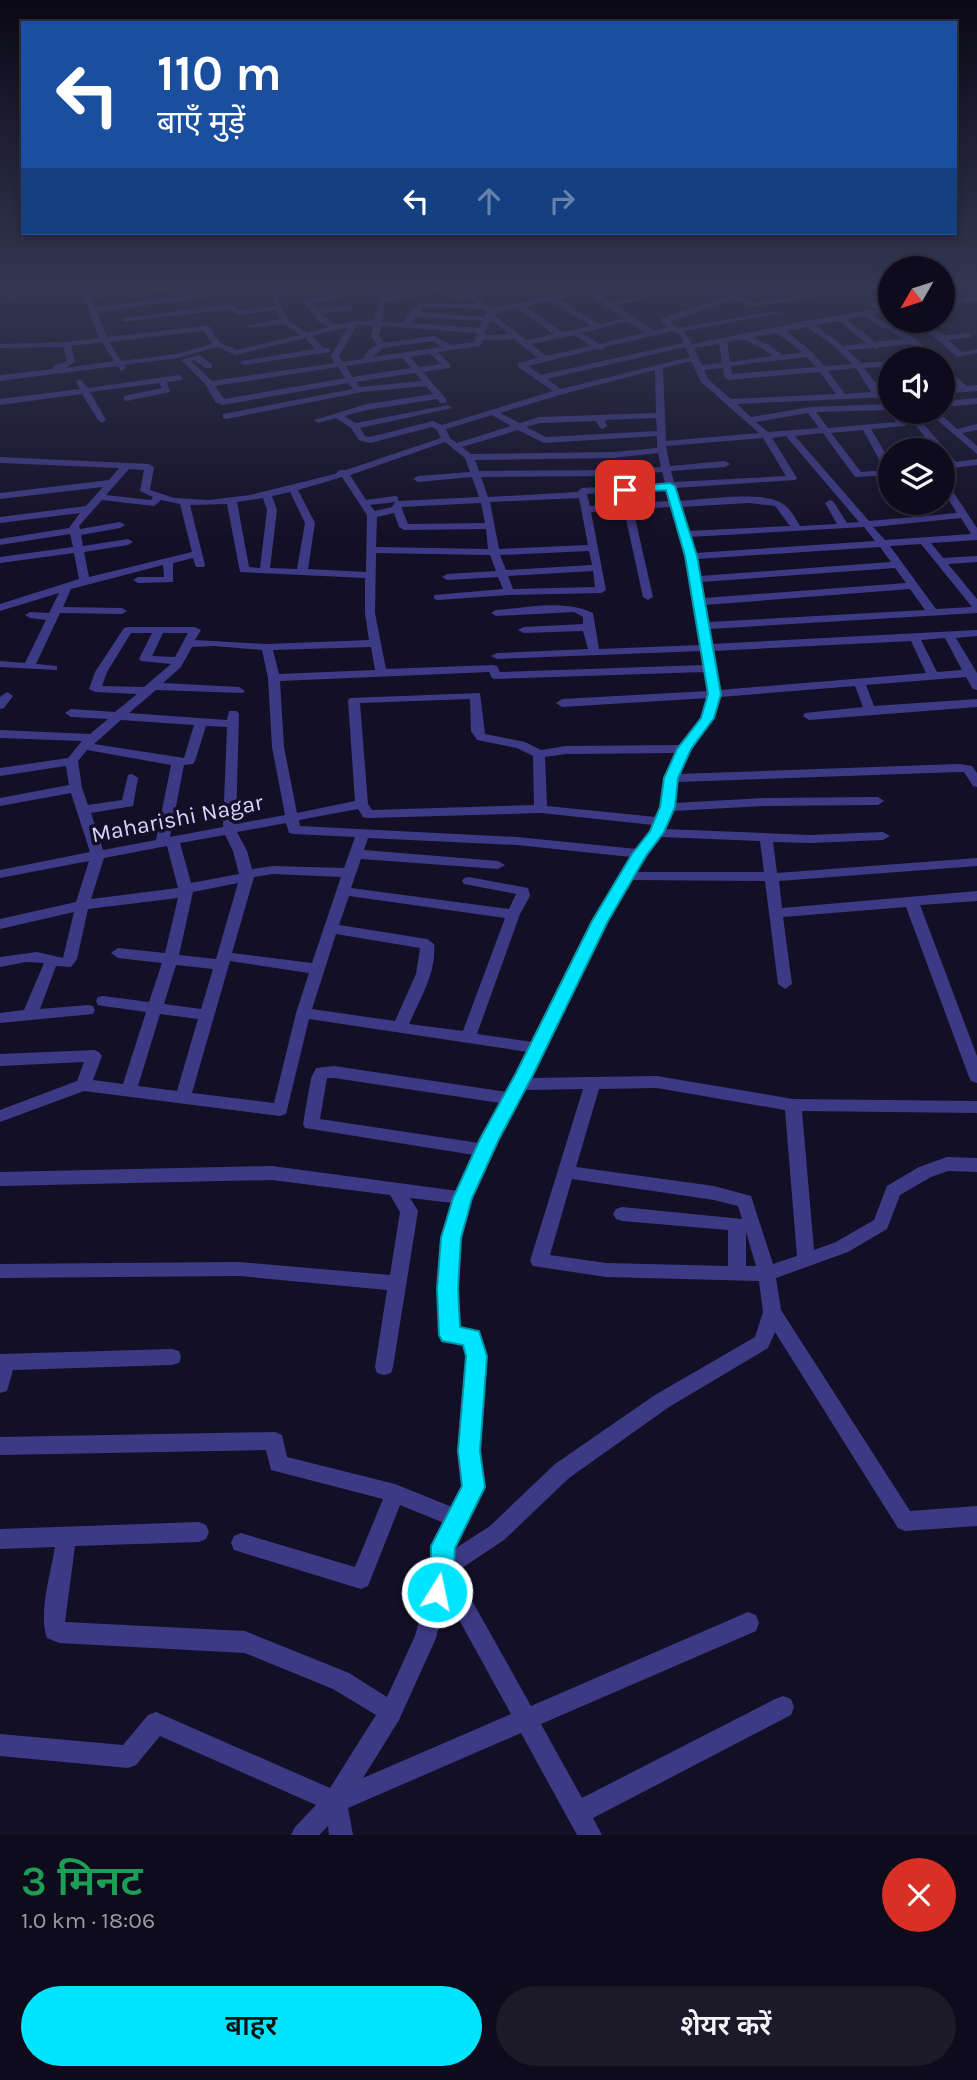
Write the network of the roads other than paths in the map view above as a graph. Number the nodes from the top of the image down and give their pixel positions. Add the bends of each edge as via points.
1 (699, 368) edge
2 (59, 369) edge
3 (74, 369) edge
4 (194, 369) edge
5 (283, 369) edge
6 (309, 369) edge
7 (343, 369) edge
8 (381, 369) edge
9 (427, 369) edge
10 (526, 369) edge
11 (579, 369) edge
12 (635, 369) edge
13 (653, 369) edge
14 (659, 369) edge
15 (726, 369) edge
16 (823, 369) junction
17 (826, 369) edge
18 (861, 369) edge
19 (416, 370) junction
20 (286, 372) junction
21 (641, 372) junction
22 (388, 374) junction
23 (270, 375) junction
24 (0, 378) edge
25 (179, 378) dead end
26 (540, 378) junction
27 (829, 378) junction
28 (162, 380) junction
29 (350, 380) junction
30 (956, 380) edge
31 (428, 383) junction
32 (210, 384) junction
33 (872, 384) junction
34 (878, 384) edge
35 (713, 388) junction
36 (977, 388) edge
37 (82, 389) junction
38 (965, 389) junction
39 (359, 390) junction
40 (955, 390) edge
41 (285, 391) junction
42 (560, 392) junction
43 (877, 395) joint
44 (438, 396) junction
45 (842, 396) junction
46 (127, 398) dead end
47 (404, 400) junction
48 (977, 401) edge
49 (0, 402) edge
50 (729, 402) junction
51 (960, 402) junction
52 (955, 403) edge
53 (297, 404) junction
54 (448, 408) junction
55 (878, 409) edge
56 (810, 410) junction
57 (972, 411) dead end
58 (492, 412) junction
59 (418, 413) junction
60 (662, 415) junction
61 (226, 416) dead end
62 (339, 416) junction
63 (599, 418) junction
64 (318, 419) dead end
65 (102, 420) dead end
66 (468, 420) junction
67 (748, 420) junction
68 (902, 424) edge
69 (919, 424) dead end
70 (946, 424) edge
71 (354, 426) junction
72 (977, 426) edge
73 (519, 427) junction
74 (440, 428) junction
75 (866, 428) junction
76 (826, 431) junction
77 (955, 432) junction
78 (789, 434) junction
79 (766, 435) junction
80 (607, 436) junction
81 (931, 438) edge
82 (446, 439) junction
83 (662, 442) junction
84 (456, 446) junction
85 (975, 446) edge
86 (878, 450) edge
87 (612, 454) junction
88 (469, 457) junction
89 (0, 460) edge
90 (977, 462) edge
91 (725, 464) dead end
92 (127, 465) junction
93 (955, 466) edge
94 (668, 469) junction
95 (344, 472) junction
96 (619, 473) junction
97 (878, 473) edge
98 (477, 474) junction
99 (418, 479) dead end
100 (110, 483) junction
101 (670, 486) junction
102 (293, 489) junction
103 (625, 490) junction
104 (582, 495) junction
105 (0, 496) edge
106 (267, 496) junction
107 (99, 497) junction
108 (157, 499) junction
109 (485, 500) junction
110 (184, 501) junction
111 (232, 502) junction
112 (955, 502) edge
113 (363, 503) junction
114 (830, 503) dead end
115 (396, 504) junction
116 (675, 504) junction
117 (628, 507) junction
118 (88, 509) junction
119 (585, 509) junction
120 (372, 515) junction
121 (964, 515) junction
122 (0, 520) edge
123 (867, 524) junction
124 (843, 525) junction
125 (120, 526) dead end
126 (491, 526) junction
127 (796, 528) junction
128 (75, 532) junction
129 (684, 534) junction
130 (977, 536) edge
131 (922, 539) junction
132 (0, 542) edge
133 (128, 542) dead end
134 (883, 544) junction
135 (594, 548) junction
136 (79, 550) junction
137 (372, 550) junction
138 (494, 552) junction
139 (691, 556) junction
140 (977, 559) edge
141 (0, 560) edge
142 (168, 560) junction
143 (939, 561) junction
144 (899, 565) junction
145 (597, 568) junction
146 (265, 570) junction
147 (302, 572) junction
148 (503, 573) junction
149 (371, 575) junction
150 (447, 577) dead end
151 (695, 579) junction
152 (138, 580) dead end
153 (85, 582) junction
154 (913, 586) junction
155 (67, 587) junction
156 (509, 592) junction
157 (438, 597) dead end
158 (649, 597) dead end
159 (699, 602) junction
160 (0, 608) edge
161 (977, 608) edge
162 (122, 611) dead end
163 (56, 613) junction
164 (496, 613) dead end
165 (933, 613) junction
166 (30, 615) dead end
167 (703, 626) junction
168 (588, 627) junction
169 (160, 629) junction
170 (524, 630) dead end
171 (977, 632) edge
172 (948, 634) junction
173 (914, 636) junction
174 (377, 643) junction
175 (188, 644) junction
176 (267, 647) junction
177 (707, 648) junction
178 (594, 652) junction
179 (497, 656) dead end
180 (179, 661) junction
181 (0, 664) edge
182 (30, 667) junction
183 (53, 668) dead end
184 (710, 668) junction
185 (381, 673) junction
186 (971, 673) junction
187 (933, 676) junction
188 (274, 678) junction
189 (859, 682) junction
190 (977, 687) edge
191 (151, 689) junction
192 (239, 691) dead end
193 (715, 694) junction
194 (0, 695) edge
195 (562, 703) dead end
196 (977, 703) edge
197 (0, 705) edge
198 (870, 710) junction
199 (71, 713) dead end
200 (809, 716) dead end
201 (119, 718) junction
202 (201, 723) junction
203 (0, 734) edge
204 (89, 742) junction
205 (684, 749) junction
206 (539, 754) junction
207 (72, 761) junction
208 (178, 762) junction
209 (0, 772) edge
210 (132, 778) dead end
211 (671, 778) junction
212 (977, 783) edge
213 (76, 788) junction
214 (878, 801) dead end
215 (0, 802) edge
216 (362, 804) junction
217 (667, 807) junction
218 (541, 809) junction
219 (82, 810) junction
220 (291, 817) junction
221 (659, 827) junction
222 (229, 829) junction
223 (363, 832) junction
224 (883, 836) dead end
225 (766, 837) junction
226 (168, 842) junction
227 (356, 854) junction
228 (640, 854) junction
229 (98, 855) junction
230 (977, 862) edge
231 (498, 865) dead end
232 (350, 873) junction
233 (0, 874) edge
234 (247, 876) junction
235 (629, 876) junction
236 (769, 877) junction
237 (469, 881) dead end
238 (186, 890) junction
239 (343, 891) junction
240 (977, 896) edge
241 (911, 901) junction
242 (82, 905) junction
243 (775, 913) junction
244 (513, 914) junction
245 (0, 924) edge
246 (333, 929) junction
247 (118, 953) dead end
248 (171, 957) junction
249 (228, 961) junction
250 (0, 962) edge
251 (50, 966) dead end
252 (318, 970) junction
253 (785, 984) dead end
254 (103, 1001) dead end
255 (155, 1007) junction
256 (88, 1010) dead end
257 (303, 1013) junction
258 (30, 1015) junction
259 (207, 1015) junction
260 (0, 1018) edge
261 (400, 1028) junction
262 (468, 1038) junction
263 (536, 1048) junction
264 (973, 1053) edge
265 (0, 1060) edge
266 (977, 1077) edge
267 (593, 1083) junction
268 (83, 1085) junction
269 (129, 1090) junction
270 (515, 1091) junction
271 (183, 1097) junction
272 (793, 1105) junction
273 (977, 1107) edge
274 (0, 1116) edge
275 (484, 1150) junction
276 (977, 1165) edge
277 (568, 1172) junction
278 (0, 1179) edge
279 (394, 1188) junction
280 (463, 1198) junction
281 (622, 1214) dead end
282 (806, 1259) junction
283 (0, 1271) edge
284 (737, 1273) junction
285 (767, 1274) junction
286 (398, 1283) junction
287 (772, 1312) junction
288 (172, 1357) dead end
289 (3, 1362) edge
290 (384, 1367) dead end
291 (0, 1385) edge
292 (0, 1446) edge
293 (395, 1493) junction
294 (977, 1516) edge
295 (457, 1519) junction
296 (199, 1532) dead end
297 (67, 1535) junction
298 (0, 1539) edge
299 (241, 1543) dead end
300 (443, 1569) junction
301 (748, 1623) dead end
302 (783, 1707) dead end
303 (391, 1712) junction
304 (526, 1719) junction
305 (0, 1745) edge
306 (335, 1802) junction
307 (578, 1813) junction
308 (303, 1835) edge
309 (341, 1835) edge
310 (590, 1835) edge

1 - 35 street
2 - 24 street
3 - 37 street
4 - 32 street
5 - 20 street
6 - 20 street
7 - 29 street
8 - 22 street
9 - 19 street
10 - 26 street
11 - 26 street
12 - 21 street
13 - 21 street
14 - 60 street
15 - 16 street via 728,377
16 - 17 street
16 - 27 street
18 - 33 street
19 - 22 street
19 - 31 street
20 - 23 street
21 - 42 street
22 - 29 street
23 - 32 street
23 - 41 street
25 - 28 street
26 - 42 street
27 - 35 street
27 - 45 street
28 - 37 street
28 - 46 street via 167,390
29 - 39 street
29 - 41 street
30 - 38 street
31 - 39 street
31 - 44 street
32 - 41 street via 223,402
33 - 34 street
33 - 43 street
35 - 50 street
36 - 38 street
37 - 49 street
37 - 65 street
38 - 40 street
39 - 53 street
41 - 53 street
42 - 58 street
43 - 45 street
44 - 47 street
44 - 54 street
45 - 50 street
47 - 59 street
47 - 62 street
48 - 51 street
50 - 67 street
51 - 52 street
51 - 57 street
53 - 61 street
54 - 59 street
54 - 66 street
55 - 56 street
56 - 67 street
56 - 76 street
58 - 66 street
58 - 73 street
59 - 71 street
60 - 63 street
60 - 83 street
62 - 64 street
62 - 71 street
63 - 73 street via 539,420
63 - 80 street
66 - 74 street
67 - 79 street
68 - 75 street
69 - 81 street
70 - 77 street
71 - 74 street via 362,438 370,440 433,425
72 - 77 street
73 - 80 street via 544,440
73 - 84 street
74 - 82 street
75 - 76 street
75 - 86 street
76 - 78 street
76 - 97 street via 858,474
77 - 85 street
78 - 79 street
78 - 123 street
79 - 83 street
79 - 101 street via 792,478
80 - 83 street
80 - 87 street
82 - 84 street
82 - 95 street
83 - 87 street
83 - 94 street
84 - 88 street
87 - 88 street
87 - 96 street
88 - 98 street
89 - 92 street
90 - 93 street
91 - 94 street
92 - 100 street
92 - 108 street via 149,467 145,491
94 - 96 street
94 - 101 street
95 - 102 street
95 - 113 street
96 - 98 street
96 - 103 street
98 - 99 street
98 - 109 street
100 - 105 street
100 - 107 street
101 - 103 street
101 - 116 street
102 - 106 street
102 - 147 street via 310,523
103 - 104 street via 582,491
104 - 109 street
104 - 119 street
106 - 111 street
106 - 146 street via 272,510
107 - 108 street via 154,503
107 - 118 street
108 - 110 street
109 - 115 street
109 - 126 street
110 - 111 street
110 - 142 street via 198,559
111 - 146 street via 241,567
112 - 121 street
113 - 115 street
113 - 120 street
114 - 124 street
115 - 120 street
115 - 126 street via 404,527
116 - 117 street
116 - 127 street via 773,501 784,506
116 - 129 street
117 - 119 street
117 - 158 street
118 - 122 street
118 - 128 street via 74,526
119 - 135 street
120 - 137 street
121 - 123 street
121 - 130 street
123 - 124 street
123 - 134 street
124 - 127 street
125 - 128 street
126 - 138 street
127 - 129 street
128 - 132 street
128 - 136 street
129 - 139 street
130 - 131 street
131 - 134 street
131 - 143 street
133 - 136 street
134 - 139 street
134 - 144 street
135 - 138 street
135 - 145 street
136 - 141 street
136 - 153 street
137 - 138 street
137 - 149 street
138 - 148 street
139 - 151 street
140 - 143 street
142 - 152 street via 169,580
142 - 153 street
143 - 161 street
144 - 151 street
144 - 154 street
145 - 148 street
145 - 156 street via 601,590
146 - 147 street
147 - 149 street
148 - 150 street
148 - 156 street
149 - 174 street via 370,613
151 - 159 street
153 - 155 street
154 - 159 street
154 - 165 street
155 - 160 street
155 - 163 street
156 - 157 street
159 - 167 street
161 - 165 street
162 - 163 street
163 - 166 street
163 - 182 street
164 - 168 street via 549,605 576,609 589,615
165 - 167 street
167 - 177 street
168 - 170 street
168 - 178 street
169 - 175 street via 195,630
169 - 180 street via 145,659
169 - 191 street via 128,630 94,689
171 - 172 street
172 - 173 street
172 - 186 street
173 - 177 street
173 - 187 street
174 - 176 street
174 - 185 street
175 - 176 street
175 - 180 street
176 - 188 street
177 - 178 street
177 - 184 street
178 - 179 street
180 - 191 street
181 - 182 street
182 - 183 street
184 - 185 street via 496,676 493,668
184 - 193 street
185 - 188 street
186 - 187 street
186 - 190 street
187 - 189 street
188 - 220 street via 278,747
189 - 193 street
189 - 198 street
191 - 192 street
191 - 201 street
193 - 195 street
193 - 205 street via 707,718
194 - 197 street via 7,696
196 - 198 street
198 - 200 street
199 - 201 street
201 - 202 street
201 - 204 street
202 - 208 street via 189,761
202 - 222 street via 232,719
203 - 204 street
204 - 207 street
204 - 208 street
205 - 206 street
205 - 211 street
206 - 216 street via 481,737 476,695 354,700
206 - 218 street
207 - 209 street
207 - 213 street
208 - 226 street
210 - 219 street via 128,803
211 - 212 street via 964,768
211 - 217 street
213 - 215 street
213 - 219 street
214 - 217 street
216 - 218 street via 368,814
216 - 220 street, Maharishi Nagar
217 - 221 street
218 - 221 street
219 - 229 street
220 - 222 street, Maharishi Nagar
220 - 223 street via 294,830
221 - 225 street
221 - 228 street
222 - 226 street, Maharishi Nagar
222 - 234 street
223 - 227 street
223 - 228 street
224 - 225 street
225 - 236 street
226 - 229 street, Maharishi Nagar
226 - 238 street
227 - 231 street
227 - 232 street
228 - 235 street
229 - 233 street, Maharishi Nagar
229 - 242 street
230 - 236 street
232 - 234 street via 273,870
232 - 239 street
234 - 238 street
234 - 249 street
235 - 236 street
235 - 263 street via 600,921
236 - 243 street
237 - 244 street via 523,891
238 - 242 street
238 - 248 street
239 - 244 street
239 - 246 street
240 - 241 street
241 - 243 street
241 - 264 street
242 - 245 street
242 - 250 street via 66,963 27,957
243 - 253 street
244 - 262 street
246 - 252 street
246 - 261 street via 427,944 423,972
247 - 248 street
248 - 249 street
248 - 255 street
249 - 252 street
249 - 259 street
251 - 258 street
252 - 257 street
254 - 255 street
255 - 259 street
255 - 269 street
256 - 258 street
257 - 261 street
257 - 271 street via 280,1110
258 - 260 street
259 - 271 street
261 - 262 street
262 - 263 street
263 - 270 street
264 - 266 street
265 - 268 street via 94,1056
267 - 270 street
267 - 272 street via 657,1082
267 - 277 street
268 - 269 street
268 - 274 street
269 - 271 street
270 - 275 street
270 - 275 street via 334,1072 322,1072 319,1078 310,1124
272 - 273 street
272 - 282 street
275 - 280 street
276 - 282 street via 947,1164 925,1172 893,1191 881,1224 842,1247
277 - 284 street via 539,1261 606,1269
277 - 285 street via 745,1201
278 - 279 street via 272,1173
279 - 280 street
279 - 286 street via 409,1211
280 - 295 street via 451,1238 450,1335 472,1337 476,1356 469,1451 473,1487
281 - 284 street via 737,1224
282 - 285 street
283 - 286 street via 239,1269
284 - 285 street
285 - 287 street
286 - 290 street
287 - 294 street via 905,1521
287 - 300 street via 762,1342 662,1401 573,1463 497,1533
288 - 289 street
289 - 291 street
292 - 293 street via 275,1441 278,1464
293 - 295 street
293 - 299 street via 361,1578
295 - 300 street via 443,1546
296 - 297 street
297 - 298 street
297 - 303 street via 55,1630 245,1642 341,1681
300 - 303 street via 425,1638
300 - 304 street
301 - 304 street
302 - 307 street
303 - 306 street
304 - 306 street
304 - 307 street
305 - 306 street via 128,1757 156,1723
306 - 308 street
306 - 309 street
307 - 310 street

